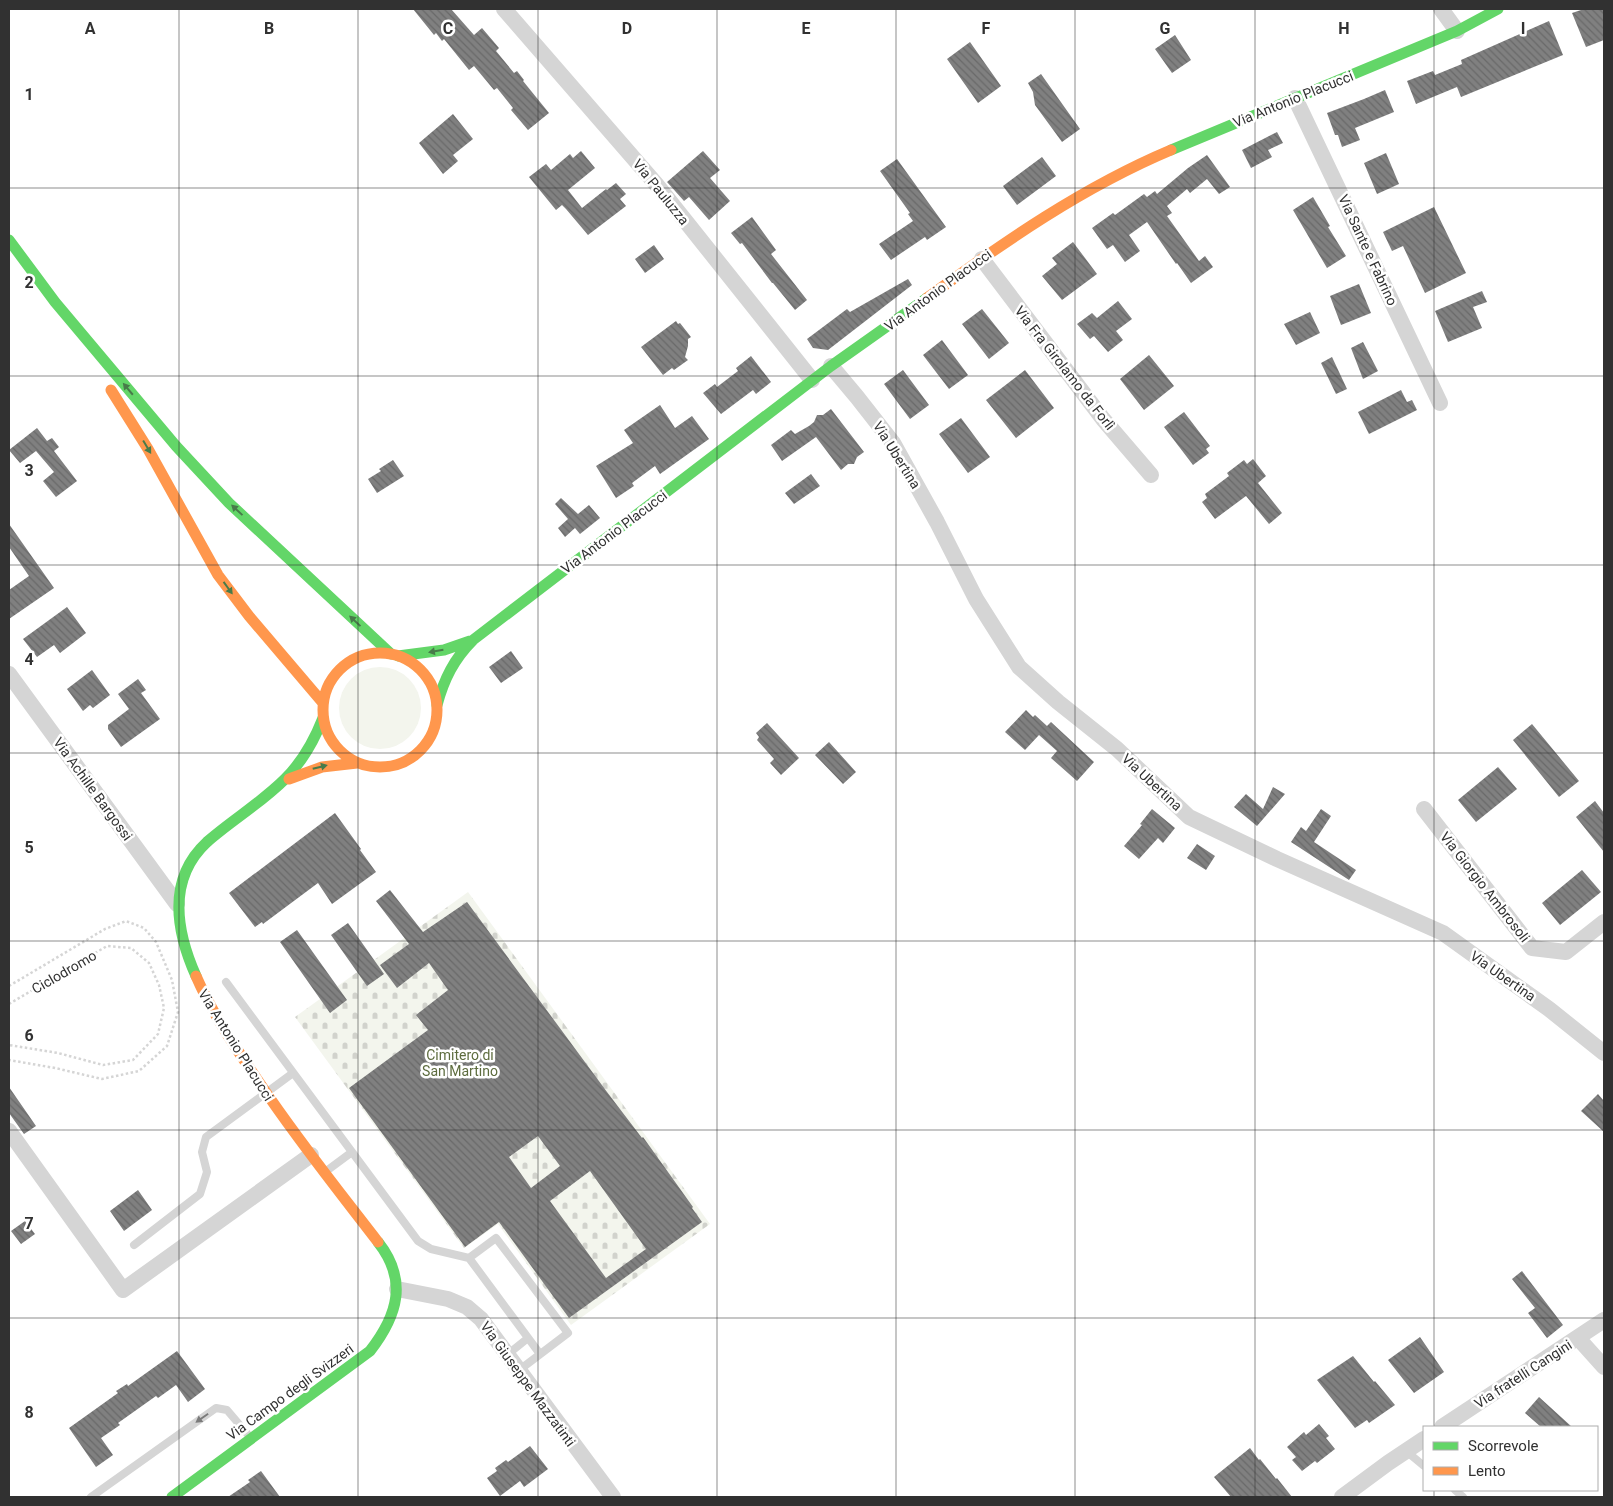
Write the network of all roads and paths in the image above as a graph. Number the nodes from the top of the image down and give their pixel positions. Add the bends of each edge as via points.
1 (504, 9) edge
2 (1441, 9) edge
3 (1498, 9) edge
4 (1457, 31) junction
5 (1295, 98) junction
6 (9, 240) edge
7 (982, 258) junction
8 (55, 302) junction
9 (831, 366) junction
10 (812, 380) junction
11 (1440, 403) dead end
12 (1151, 475) dead end
13 (473, 640) junction
14 (395, 655) junction
15 (9, 674) edge
16 (323, 703) junction
17 (437, 705) junction
18 (323, 718) junction
19 (357, 762) junction
20 (286, 780) junction
21 (1424, 809) dead end
22 (178, 904) junction
23 (1604, 922) edge
24 (226, 982) dead end
25 (9, 986) edge
26 (9, 1004) edge
27 (9, 1045) edge
28 (1604, 1052) edge
29 (9, 1060) edge
30 (293, 1073) junction
31 (265, 1094) junction
32 (9, 1131) edge
33 (352, 1152) junction
34 (311, 1155) junction
35 (324, 1173) junction
36 (134, 1245) dead end
37 (469, 1258) junction
38 (397, 1289) junction
39 (1604, 1320) edge
40 (528, 1338) junction
41 (1578, 1338) junction
42 (540, 1354) junction
43 (507, 1355) junction
44 (1604, 1367) edge
45 (518, 1371) junction
46 (1444, 1426) edge
47 (251, 1439) junction
48 (1423, 1440) edge
49 (1406, 1451) junction
50 (1423, 1465) edge
51 (91, 1497) edge
52 (172, 1497) edge
53 (613, 1497) edge
54 (1342, 1497) edge

1 - 10 street, Via Pauluzza via 656,184
2 - 4 street
3 - 4 main road, Via Antonio Placucci
4 - 5 main road, Via Antonio Placucci
5 - 7 main road, Via Antonio Placucci via 1136,166 1057,209
5 - 11 street, Via Sante e Fabrino
6 - 8 main road
7 - 9 main road, Via Antonio Placucci
7 - 12 street, Via Fra Girolamo da Forlì via 1104,419
14 -> 8 main road via 229,503 176,446
8 -> 16 main road via 148,450 218,575
9 - 10 main road, Via Antonio Placucci
9 - 28 street, Via Ubertina via 893,443 976,599 1019,667 1058,702 1117,749 1190,818 1443,933
10 - 13 main road, Via Antonio Placucci
13 -> 14 main road, Via Antonio Placucci via 448,649
13 - 17 main road, Via Antonio Placucci via 448,671
14 - 16 main road, Via Antonio Placucci via 372,654 354,659 339,670 328,685
14 - 17 main road, Via Antonio Placucci via 410,662 429,680
15 - 22 street, Via Achille Bargossi
16 - 18 main road, Via Antonio Placucci
17 - 19 main road, Via Antonio Placucci via 432,734 409,760 393,766 376,767
18 - 19 main road, Via Antonio Placucci via 334,744
18 - 20 main road, Via Antonio Placucci via 310,750
20 -> 19 main road, Via Antonio Placucci via 323,766
20 - 22 main road, Via Antonio Placucci via 202,846 190,863
21 - 23 street, Via Giorgio Ambrosoli via 1532,948 1566,952
22 - 31 main road, Via Antonio Placucci via 182,941 200,987
24 - 30 lane
25 - 29 path via 105,929 126,921 144,928 156,942 172,980 178,1012 167,1046 139,1070 102,1079
26 - 27 path, Ciclodromo via 107,946 131,948 149,963 159,985 164,1008 158,1034 133,1060 103,1065
30 - 31 lane
30 - 33 lane
31 - 34 main road, Via Antonio Placucci
31 - 36 lane via 206,1137 202,1152 207,1172 200,1194
32 - 34 street via 123,1290
33 - 35 lane
33 - 37 lane via 418,1241 431,1249
34 - 35 main road, Via Antonio Placucci
35 - 38 main road, Via Antonio Placucci via 389,1256
37 - 40 lane
37 - 42 lane via 496,1238 568,1333
38 - 43 street, Via Giuseppe Mazzatinti via 467,1307 481,1319
38 - 47 main road, Via Campo degli Svizzeri via 392,1317 384,1334 370,1351
39 - 41 street, Via fratelli Cangini
40 - 42 lane
40 - 43 lane
41 - 44 street
41 - 46 street, Via fratelli Cangini
42 - 45 lane
43 - 45 street, Via Giuseppe Mazzatinti
45 - 53 street, Via Giuseppe Mazzatinti
47 -> 51 lane via 227,1410 216,1408
47 - 52 main road, Via Campo degli Svizzeri
48 - 49 street
49 - 50 lane
49 - 54 street

